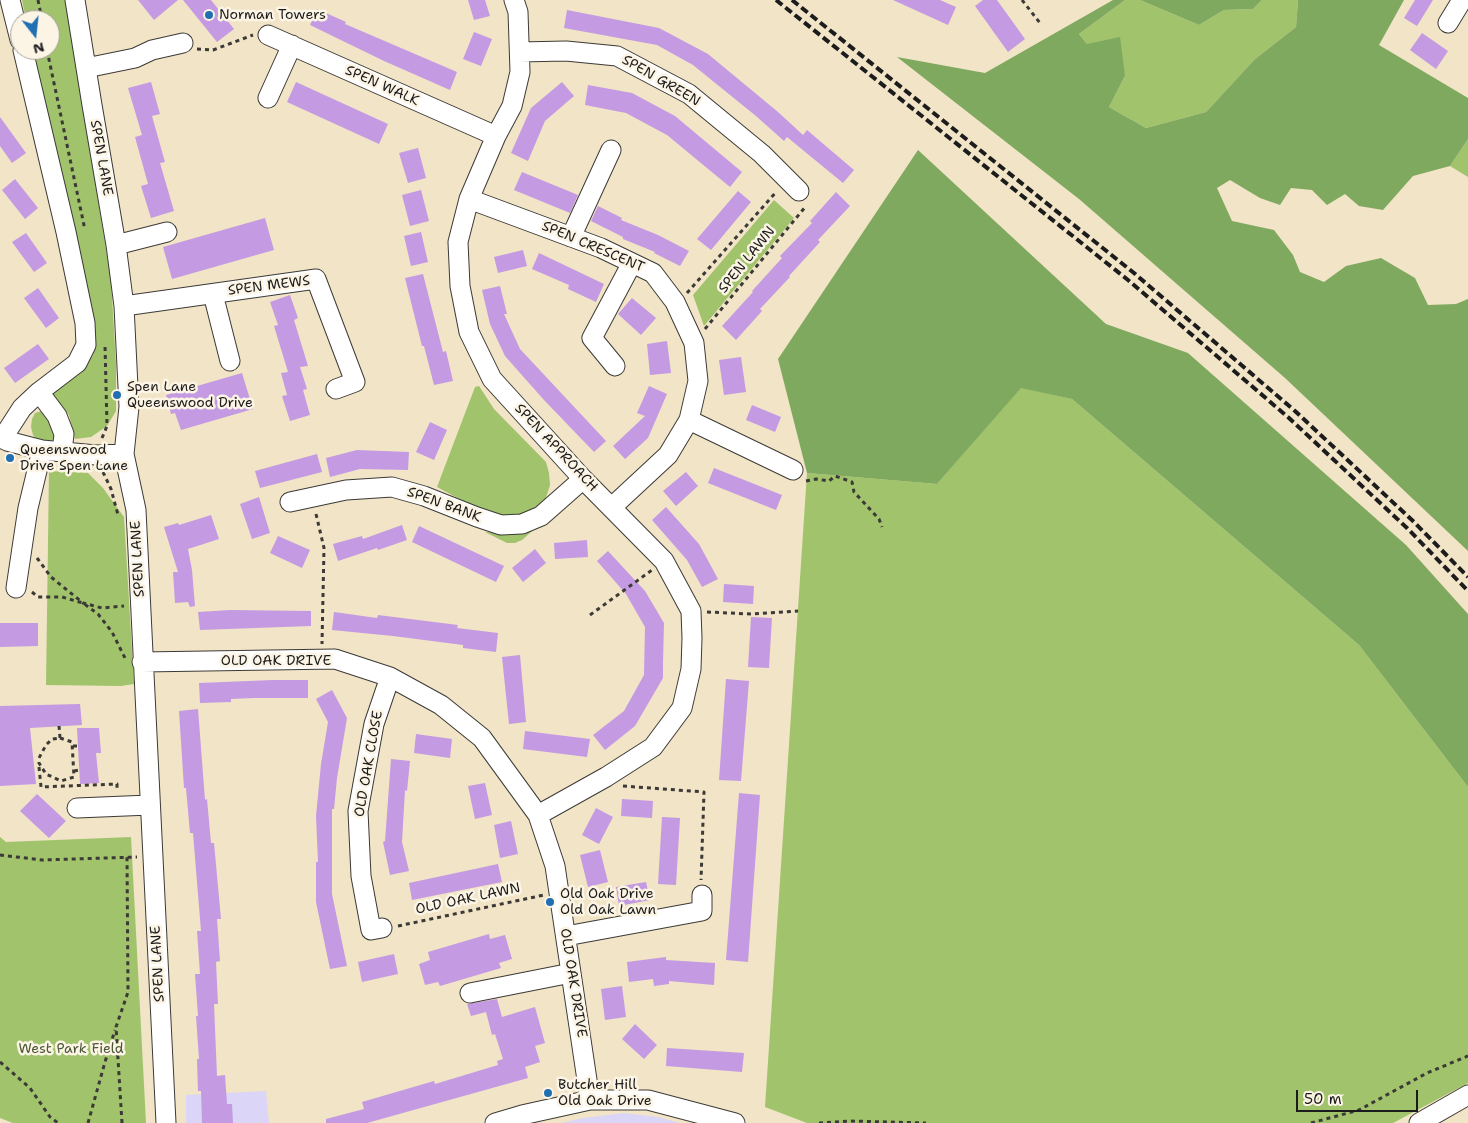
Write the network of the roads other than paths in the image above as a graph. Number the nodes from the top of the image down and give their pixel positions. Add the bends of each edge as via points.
1 (75, 0) edge
2 (514, 0) edge
3 (1462, 0) edge
4 (1448, 23) dead end
5 (268, 35) road end
6 (183, 43) road end
7 (292, 46) junction
8 (520, 52) junction
9 (24, 60) edge
10 (86, 68) junction
11 (268, 98) dead end
12 (496, 136) junction
13 (611, 150) dead end
14 (793, 185) road end
15 (470, 199) junction
16 (167, 232) dead end
17 (571, 237) junction
18 (116, 245) junction
19 (632, 263) junction
20 (213, 294) junction
21 (124, 306) junction
22 (230, 361) dead end
23 (615, 366) dead end
24 (336, 389) dead end
25 (39, 392) junction
26 (689, 420) junction
27 (1, 438) edge
28 (42, 450) junction
29 (62, 452) junction
30 (124, 454) junction
31 (793, 470) road end
32 (583, 479) junction
33 (290, 502) dead end
34 (612, 507) junction
35 (22, 588) road end
36 (135, 661) junction
37 (390, 677) junction
38 (150, 805) junction
39 (77, 808) dead end
40 (538, 815) junction
41 (702, 911) road end
42 (382, 928) road end
43 (566, 936) junction
44 (571, 973) junction
45 (470, 993) dead end
46 (1468, 1095) edge
47 (590, 1100) junction
48 (166, 1123) edge
49 (495, 1123) edge
50 (736, 1123) edge
51 (1419, 1123) edge

1 - 10 street, SPEN LANE
2 - 8 street, SPEN APPROACH via 518,12
3 - 4 street
5 - 7 street, SPEN WALK
6 - 10 street via 152,50 135,58
7 - 11 street
7 - 12 street, SPEN WALK
8 - 12 street, SPEN APPROACH via 520,72 512,106
8 - 14 street, SPEN GREEN via 566,51 617,56 689,94 745,139
9 - 25 street via 66,232 86,345 77,363
10 - 18 street, SPEN LANE
12 - 15 street, SPEN APPROACH
13 - 17 street
15 - 17 street, SPEN CRESCENT
15 - 32 street, SPEN APPROACH via 458,242 460,286 469,332 492,379
16 - 18 street
17 - 19 street, SPEN CRESCENT
18 - 21 street, SPEN LANE
19 - 23 street via 592,338
19 - 26 street, SPEN CRESCENT via 653,273 676,304 694,343 698,381
20 - 21 street, SPEN MEWS
20 - 22 street
20 - 24 street, SPEN MEWS via 316,279 355,382
21 - 30 street, SPEN LANE via 129,407
25 - 27 street via 22,408
25 - 29 street via 57,416 64,434
26 - 31 street
26 - 34 street, SPEN CRESCENT via 668,455
27 - 28 street
28 - 29 street
28 - 35 street via 24,534
29 - 30 street
30 - 36 street, SPEN LANE via 136,510
32 - 33 street, SPEN BANK via 541,516 522,524 502,525 392,487 346,490
32 - 34 street, SPEN APPROACH
34 - 40 street, SPEN APPROACH via 664,561 691,611 691,669 682,708 653,747
36 - 37 street, OLD OAK DRIVE via 336,659
36 - 38 street, SPEN LANE
37 - 40 street, OLD OAK DRIVE via 441,705 482,738
37 - 42 street, OLD OAK CLOSE via 374,724 358,811 361,876 371,930
38 - 39 street
38 - 48 street, SPEN LANE
40 - 43 street, OLD OAK DRIVE via 555,866
41 - 43 street
43 - 44 street, OLD OAK DRIVE
44 - 45 street
44 - 47 street, OLD OAK DRIVE
46 - 51 street
47 - 49 street
47 - 50 street via 648,1100

